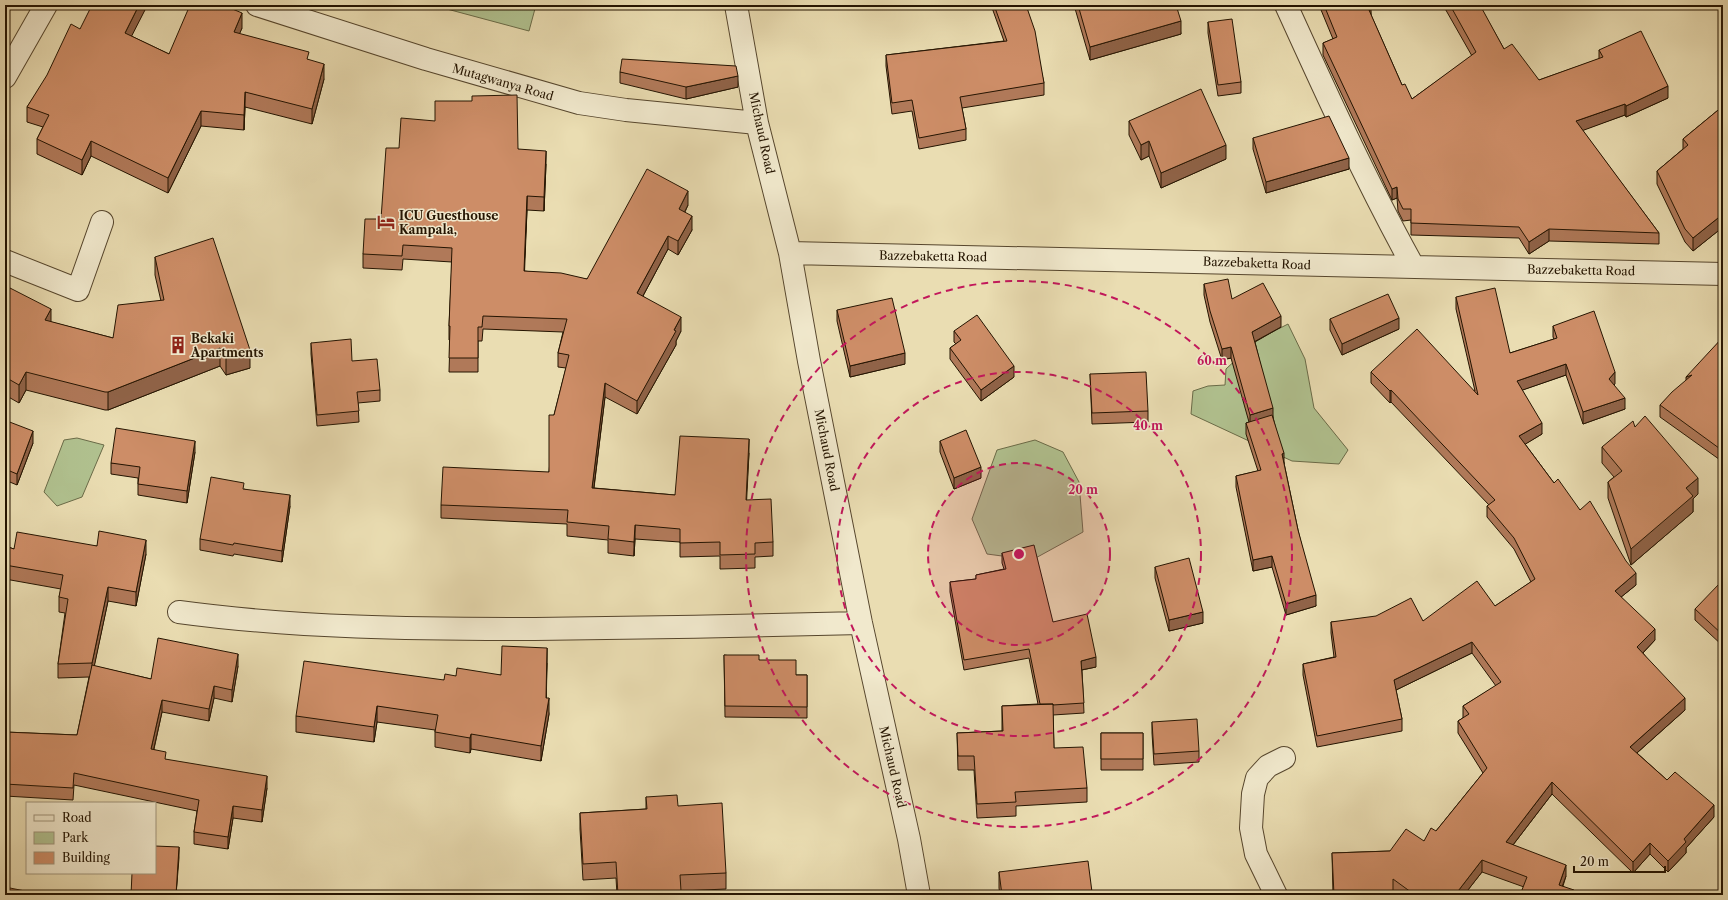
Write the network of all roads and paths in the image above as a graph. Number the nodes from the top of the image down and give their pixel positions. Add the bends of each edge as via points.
1 (46, 5) edge
2 (257, 5) edge
3 (736, 5) edge
4 (1286, 5) edge
5 (5, 77) edge
6 (757, 123) junction
7 (102, 222) dead end
8 (790, 253) junction
9 (5, 261) edge
10 (1413, 266) junction
11 (1723, 274) edge
12 (179, 612) dead end
13 (861, 623) junction
14 (1284, 758) dead end
15 (918, 895) edge
16 (1276, 895) edge

1 - 5 street
2 - 6 street, Mutagwanya Road via 426,59 579,103
3 - 6 street, Michaud Road
4 - 10 street via 1338,120
6 - 8 street, Michaud Road
7 - 9 street via 78,290
8 - 10 street, Bazzebaketta Road
8 - 13 street, Michaud Road
10 - 11 street, Bazzebaketta Road
12 - 13 street via 290,623 449,629 717,628
13 - 15 street, Michaud Road via 909,839
14 - 16 street via 1268,766 1256,778 1251,828 1256,854

